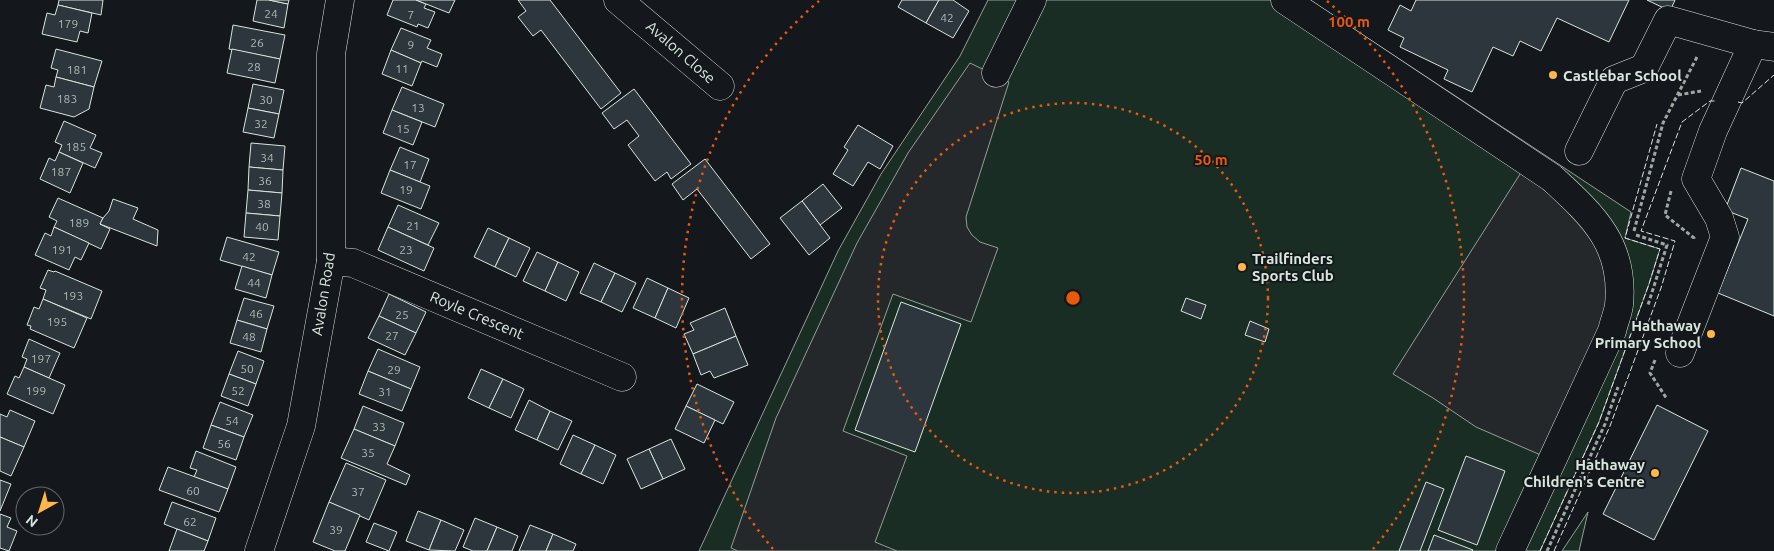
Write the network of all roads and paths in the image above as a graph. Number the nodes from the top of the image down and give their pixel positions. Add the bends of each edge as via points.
1 (340, 0) edge
2 (618, 0) edge
3 (1032, 0) edge
4 (1285, 0) edge
5 (1763, 45) edge
6 (996, 73) dead end
7 (720, 86) dead end
8 (1698, 92) dead end
9 (1696, 99) dead end
10 (1579, 152) dead end
11 (1672, 189) dead end
12 (1691, 247) dead end
13 (331, 261) junction
14 (1668, 354) joint
15 (622, 377) dead end
16 (1667, 399) dead end
17 (267, 548) edge
18 (1510, 551) edge

1 - 13 street, Avalon Road via 331,54
2 - 7 street, Avalon Close
3 - 6 street
4 - 18 street via 1552,178 1587,210 1608,238 1619,270 1620,284 1619,306 1612,331
5 - 10 street via 1668,20 1644,68 1614,80
5 - 14 street via 1713,131 1696,179 1719,218 1725,237
8 - 9 path
11 - 12 path via 1665,215 1694,238
13 - 15 street, Royle Crescent via 353,263
13 - 17 street, Avalon Road via 301,426
14 - 16 path via 1650,373

